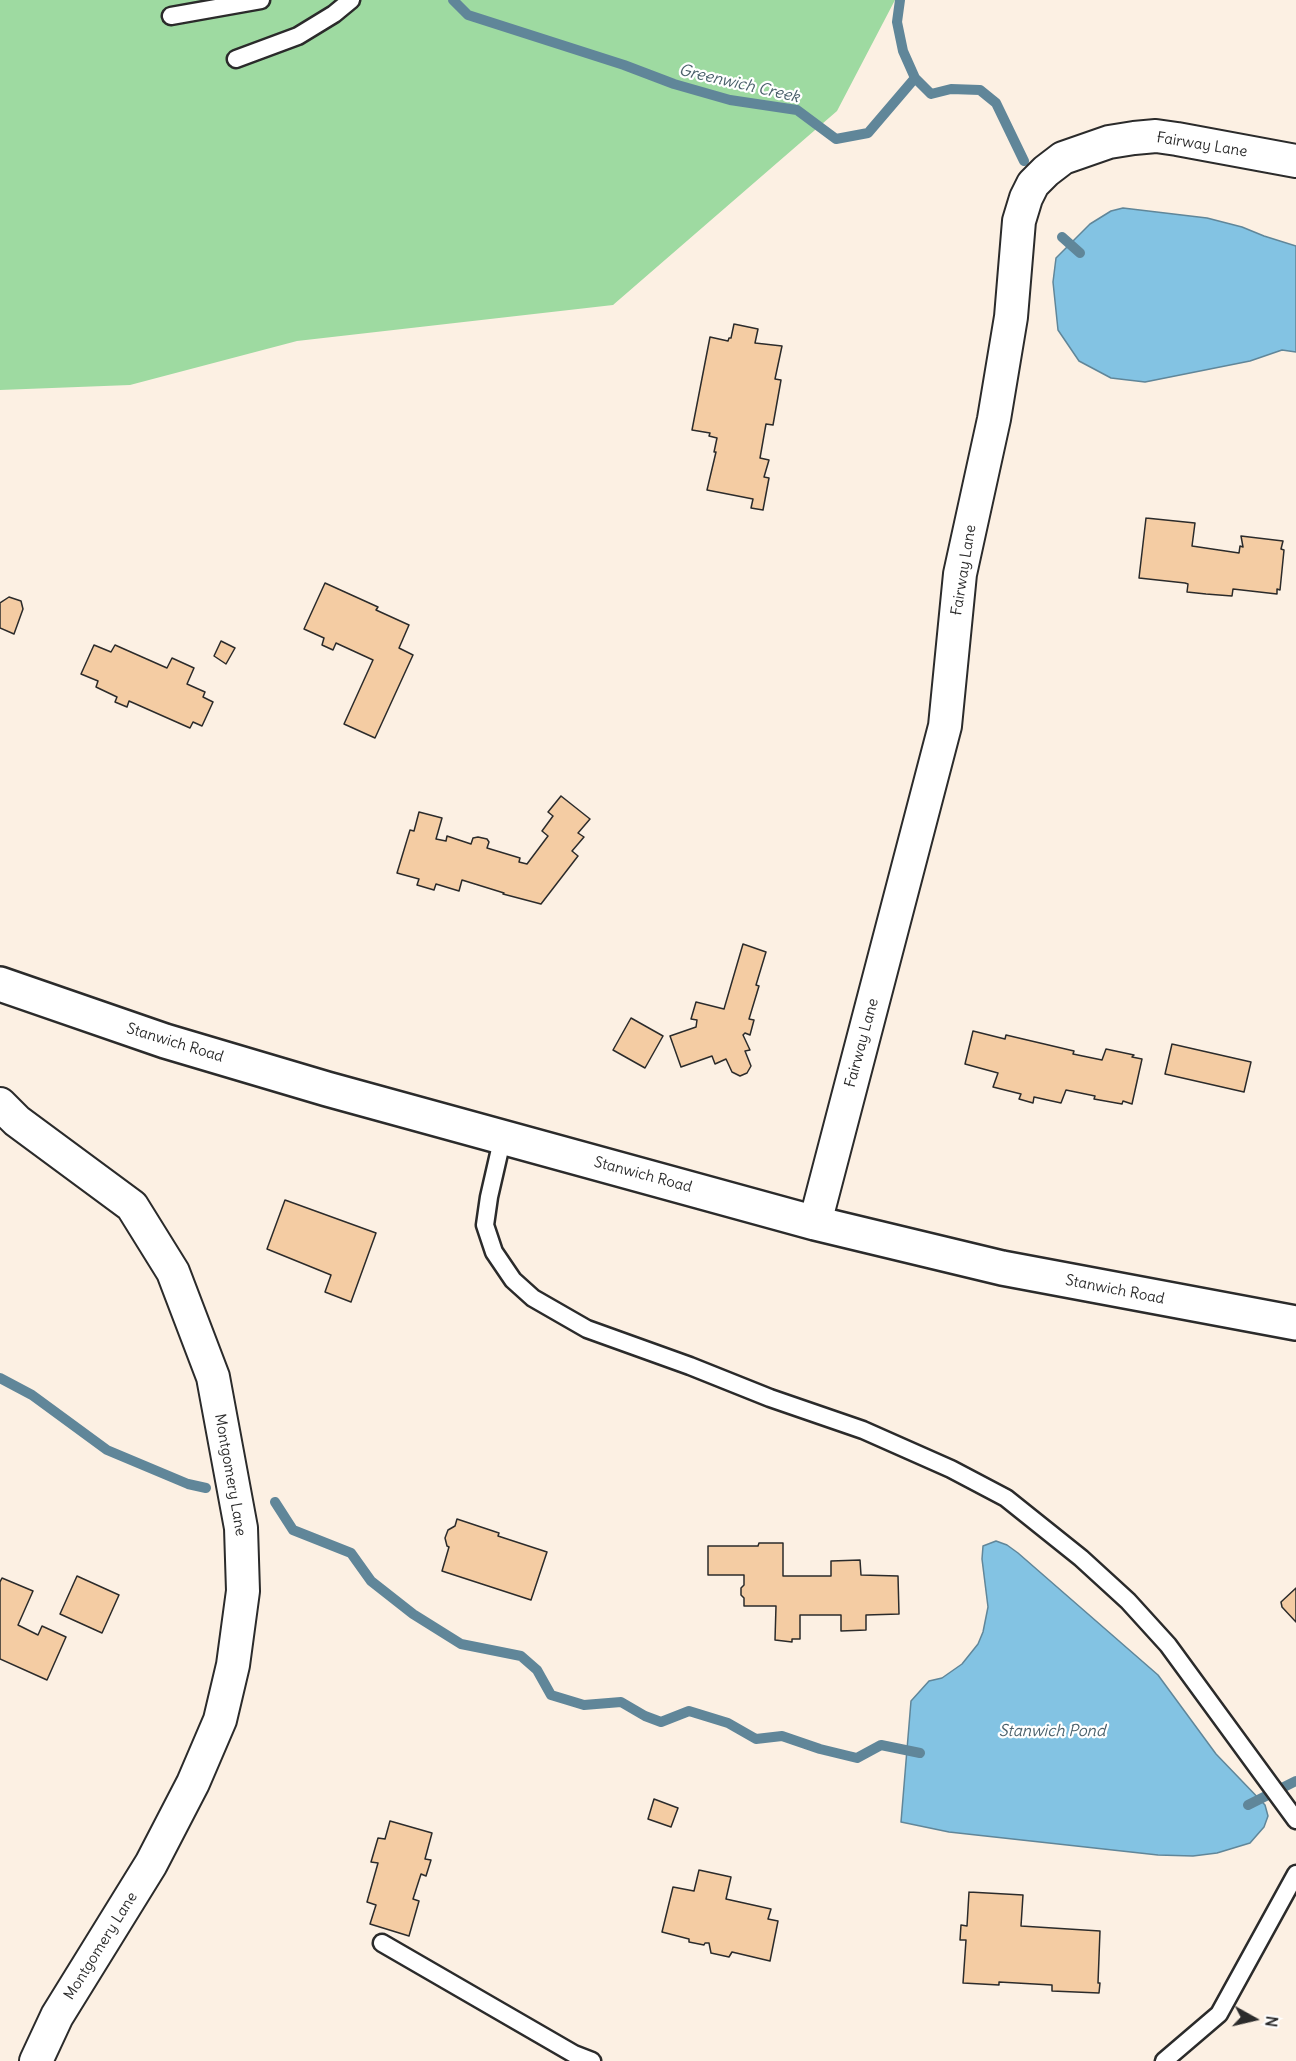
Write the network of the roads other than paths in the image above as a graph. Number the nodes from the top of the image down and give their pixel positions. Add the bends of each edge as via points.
1 (261, 0) edge
2 (351, 0) edge
3 (171, 16) dead end
4 (236, 58) dead end
5 (1296, 161) edge
6 (0, 984) edge
7 (0, 1104) edge
8 (503, 1136) junction
9 (815, 1222) junction
10 (1296, 1323) edge
11 (1296, 1820) edge
12 (1296, 1874) edge
13 (382, 1943) dead end
14 (36, 2061) edge
15 (592, 2061) edge
16 (1164, 2061) edge

1 - 3 lane
2 - 4 lane via 298,36
5 - 9 street, Fairway Lane via 1156,136 1134,138 1063,158 1033,184 1026,198 1019,221 1011,317 994,419 960,574 945,726
6 - 8 street, Stanwich Road via 165,1041 338,1093
7 - 14 street, Montgomery Lane via 17,1121 132,1206 173,1272 213,1377 241,1528 243,1570 233,1665 220,1720 151,1864 57,2016
8 - 9 street, Stanwich Road
8 - 11 lane via 485,1225 494,1252 513,1280 533,1298 587,1329 863,1430 1006,1498 1082,1558 1168,1645
9 - 10 street, Stanwich Road via 1002,1268
12 - 16 lane via 1219,2014
13 - 15 lane

